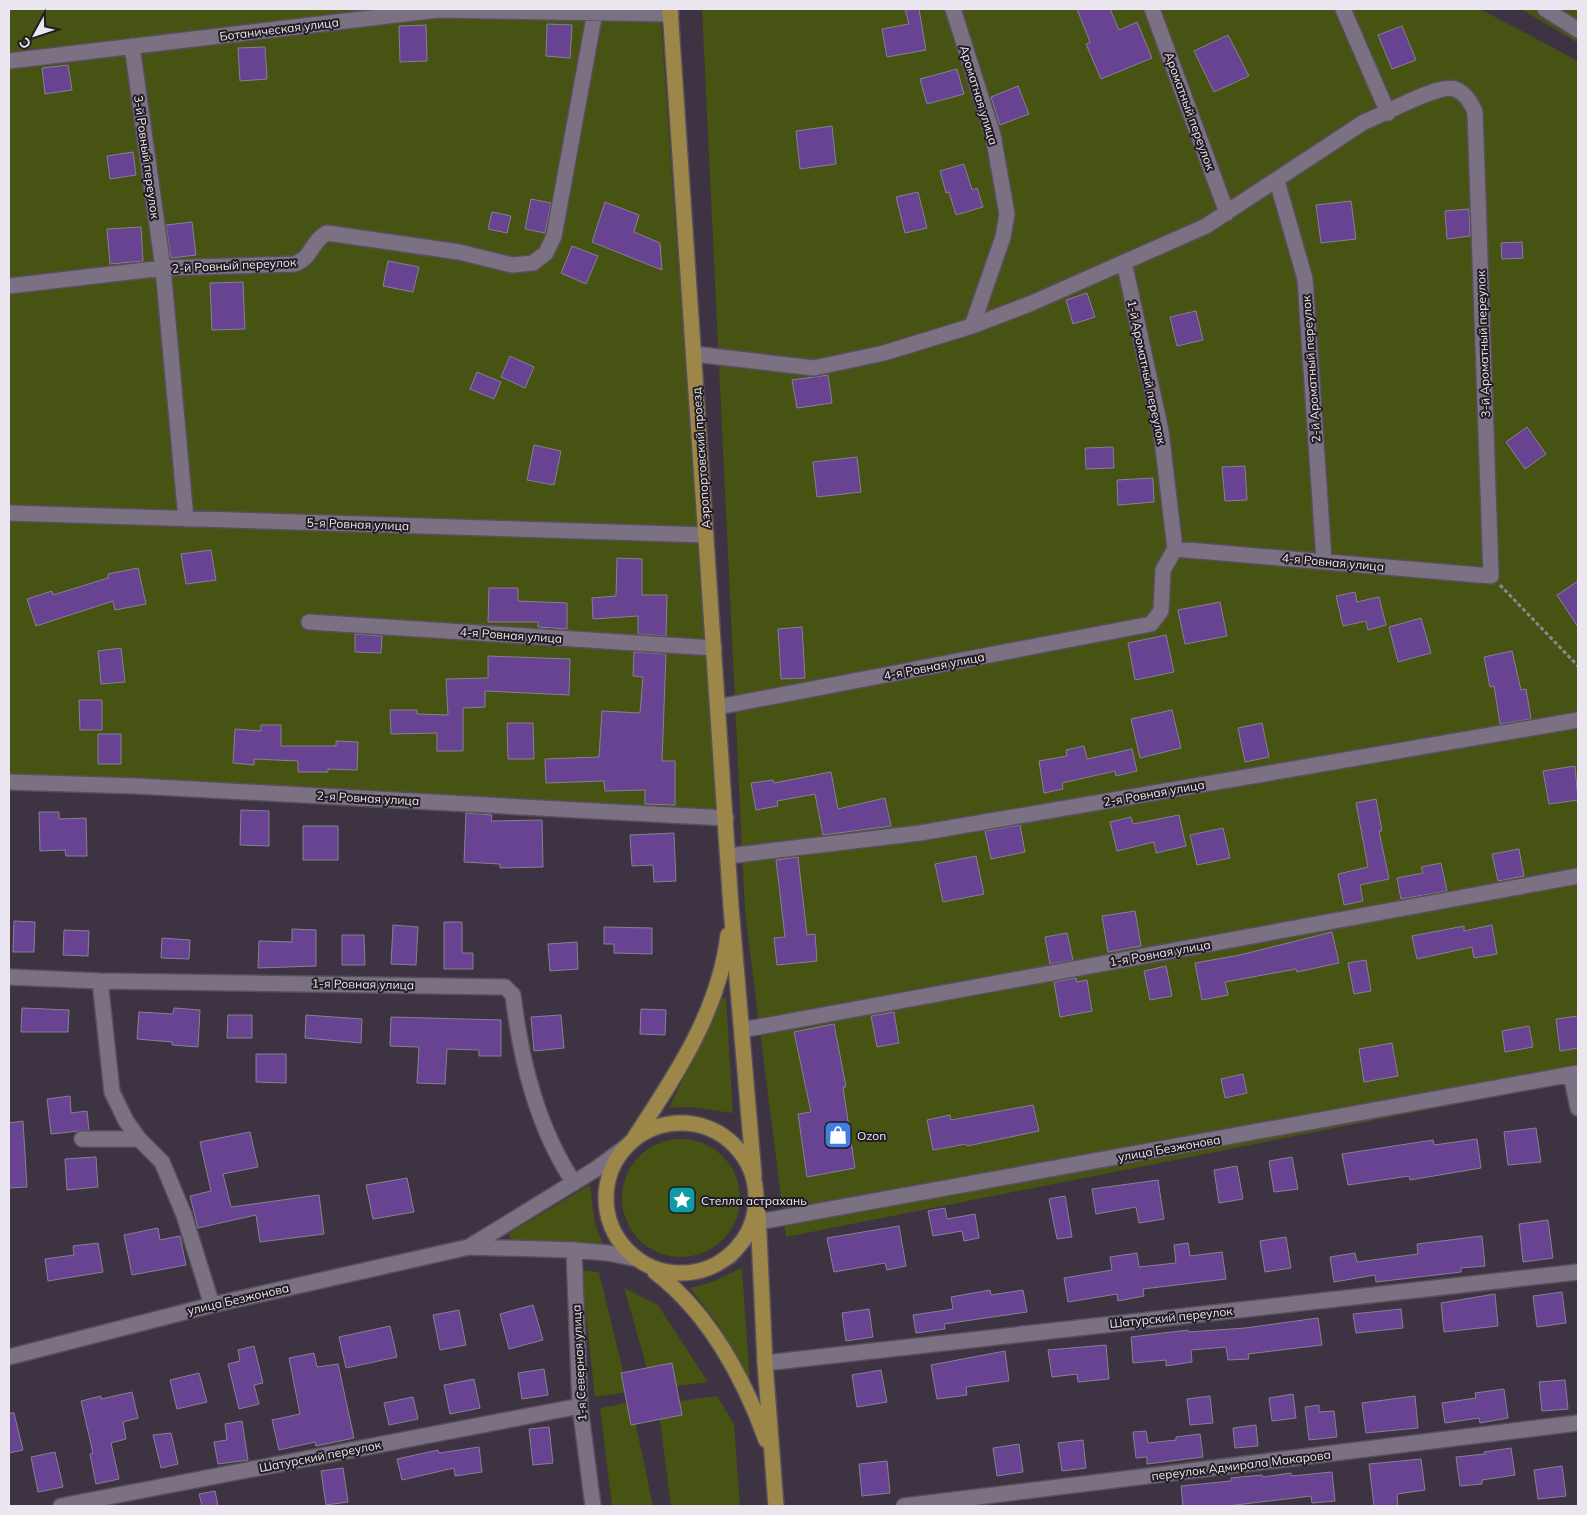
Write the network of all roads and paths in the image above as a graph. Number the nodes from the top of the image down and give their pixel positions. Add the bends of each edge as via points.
1 (953, 9) edge
2 (1152, 9) edge
3 (1343, 9) edge
4 (1545, 9) edge
5 (671, 11) edge
6 (595, 12) junction
7 (1578, 30) edge
8 (132, 46) junction
9 (9, 61) edge
10 (1388, 113) junction
11 (1277, 181) junction
12 (1227, 213) junction
13 (1124, 262) junction
14 (163, 268) junction
15 (9, 286) edge
16 (972, 326) junction
17 (694, 354) junction
18 (9, 513) edge
19 (186, 519) junction
20 (706, 535) junction
21 (1175, 549) junction
22 (1324, 560) junction
23 (1491, 576) junction
24 (309, 622) dead end
25 (714, 648) junction
26 (1578, 666) edge
27 (718, 707) junction
28 (1578, 720) edge
29 (9, 782) edge
30 (726, 818) junction
31 (728, 856) junction
32 (1578, 876) edge
33 (731, 907) junction
34 (9, 977) edge
35 (100, 981) junction
36 (742, 1030) junction
37 (1575, 1074) edge
38 (1578, 1108) edge
39 (82, 1139) dead end
40 (139, 1139) junction
41 (631, 1142) junction
42 (754, 1176) junction
43 (574, 1183) junction
44 (757, 1205) junction
45 (759, 1222) junction
46 (469, 1247) junction
47 (574, 1250) junction
48 (730, 1256) junction
49 (642, 1262) junction
50 (1578, 1272) edge
51 (212, 1305) junction
52 (9, 1357) edge
53 (765, 1363) junction
54 (580, 1406) junction
55 (1578, 1423) edge
56 (772, 1455) junction
57 (970, 1502) edge
58 (61, 1506) edge
59 (594, 1506) edge
60 (776, 1506) edge
61 (904, 1506) edge

1 - 16 street, Ароматная улица via 993,135 1007,214 1003,237
2 - 12 street, Ароматный переулок
3 - 10 street
4 - 7 street
5 - 6 street, Ботаническая улица
5 - 17 main road, Аэропортовский проезд
6 - 8 street, Ботаническая улица via 438,10
6 - 14 street, 2-й Ровный переулок via 554,236 546,253 533,263 512,264 460,252 327,234 319,239 304,261 294,264
8 - 9 street, Ботаническая улица
8 - 14 street, 3-й Ровный переулок
10 - 11 street via 1364,122
10 - 23 street, 3-й Ароматный переулок via 1443,88 1454,89 1465,96 1475,112
11 - 12 street
11 - 22 street, 2-й Ароматный переулок via 1305,279
12 - 13 street via 1206,226
13 - 16 street
13 - 21 street, 1-й Ароматный переулок via 1161,431
14 - 15 street, 2-й Ровный переулок
14 - 19 street, 3-й Ровный переулок
16 - 17 street via 884,354 814,368
17 - 20 main road, Аэропортовский проезд
18 - 19 street, 5-я Ровная улица
19 - 20 street, 5-я Ровная улица
20 - 25 main road, Аэропортовский проезд
21 - 22 street, 4-я Ровная улица
21 - 27 street, 4-я Ровная улица via 1163,570 1161,611 1151,624
22 - 23 street, 4-я Ровная улица
23 - 26 path
24 - 25 street, 4-я Ровная улица
25 - 27 main road, Аэропортовский проезд
27 - 30 main road, Аэропортовский проезд
28 - 31 street, 2-я Ровная улица via 920,833
29 - 30 street, 2-я Ровная улица
30 - 31 main road, Аэропортовский проезд
31 - 33 main road, Аэропортовский проезд
32 - 36 street, 1-я Ровная улица
33 - 36 main road
33 - 41 main road via 719,982 706,1015 672,1082
34 - 35 street, 1-я Ровная улица
35 - 40 street via 112,1092
35 - 43 street, 1-я Ровная улица via 504,987 513,995 532,1097 547,1136
36 - 42 main road
37 - 38 street
37 - 45 street, улица Безжонова
39 - 40 street
40 - 51 street via 162,1162 184,1216
41 - 42 main road via 659,1126 688,1123 707,1128 740,1150
41 - 43 street
41 - 49 main road via 614,1163 606,1191 609,1221 623,1247
42 - 44 main road
43 - 46 street
44 - 45 main road
44 - 48 main road via 749,1234
45 - 48 street
45 - 53 main road
46 - 47 street
46 - 51 street, улица Безжонова
47 - 49 street via 608,1253
47 - 54 street, 1-я Северная улица
48 - 49 main road via 704,1271 675,1274
49 - 56 main road via 686,1299 722,1349 762,1427
50 - 53 street, Шатурский переулок
51 - 52 street, улица Безжонова
53 - 56 main road
54 - 58 street, Шатурский переулок
54 - 59 street, 1-я Северная улица
55 - 57 street, переулок Адмирала Макарова
56 - 60 main road
57 - 61 street, переулок Адмирала Макарова

